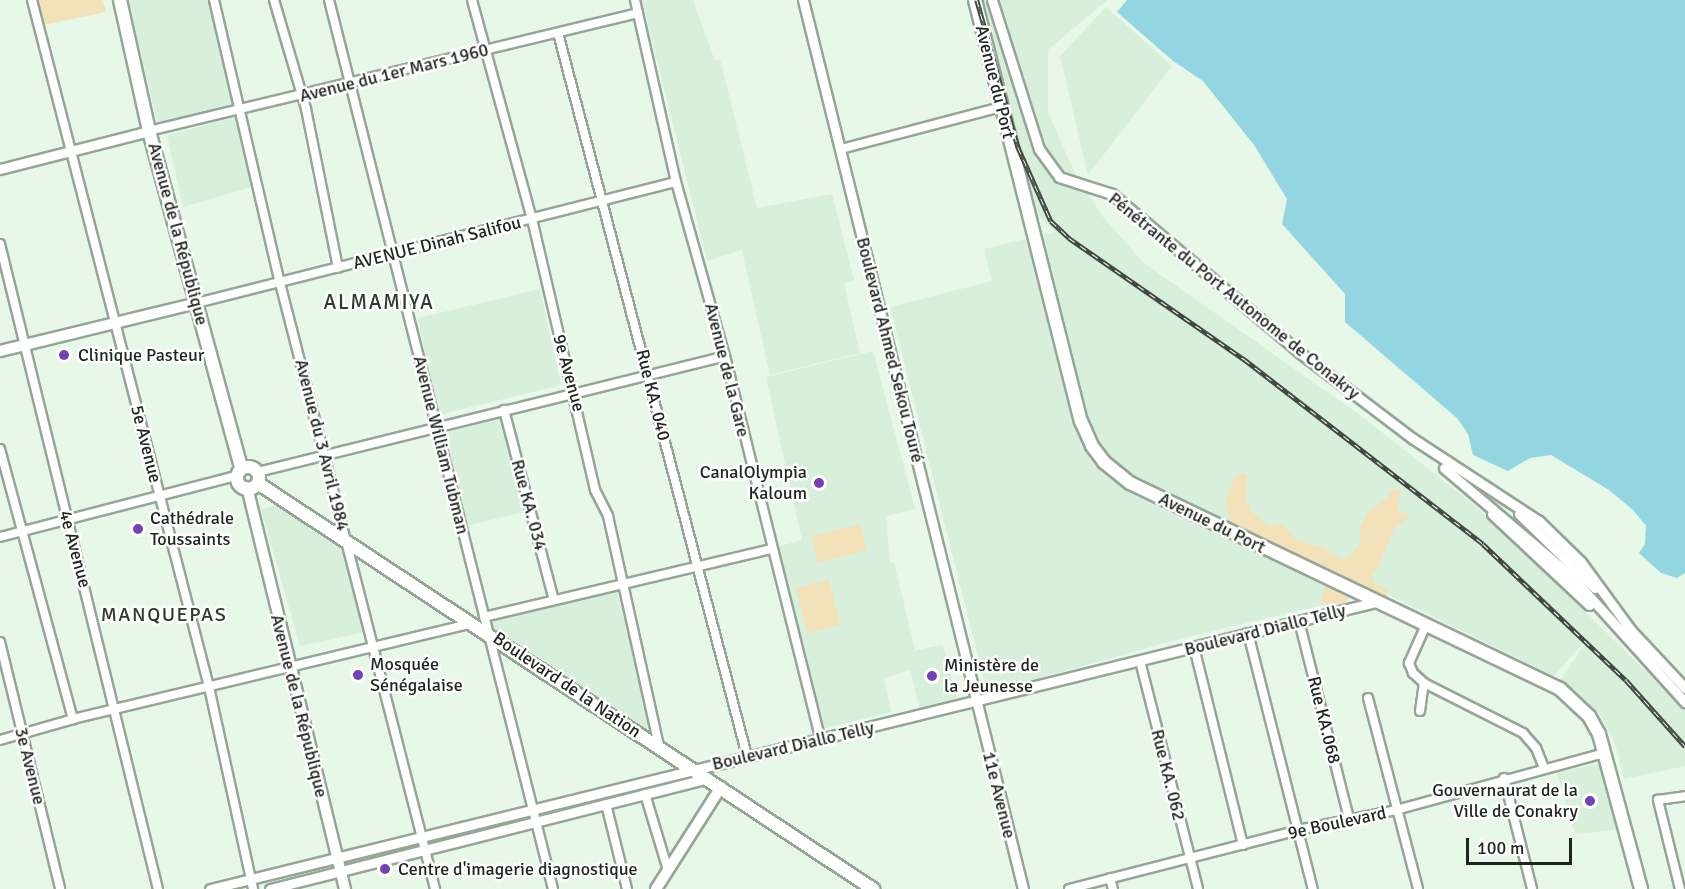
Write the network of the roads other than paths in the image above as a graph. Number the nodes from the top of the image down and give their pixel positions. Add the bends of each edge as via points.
1 (32, 0) edge
2 (120, 0) edge
3 (214, 0) edge
4 (274, 0) edge
5 (329, 0) edge
6 (472, 0) edge
7 (635, 0) edge
8 (803, 0) edge
9 (975, 0) edge
10 (992, 0) edge
11 (638, 13) junction
12 (558, 33) junction
13 (486, 51) junction
14 (352, 84) junction
15 (301, 96) junction
16 (239, 106) junction
17 (1001, 107) junction
18 (149, 130) junction
19 (841, 149) junction
20 (70, 150) junction
21 (0, 169) edge
22 (676, 182) junction
23 (604, 201) junction
24 (532, 219) junction
25 (0, 244) edge
26 (394, 254) junction
27 (338, 268) junction
28 (280, 283) junction
29 (197, 303) junction
30 (114, 322) junction
31 (26, 345) junction
32 (0, 351) edge
33 (725, 356) junction
34 (649, 375) junction
35 (573, 393) junction
36 (504, 410) junction
37 (437, 426) junction
38 (1412, 438) junction
39 (0, 449) edge
40 (325, 453) junction
41 (238, 472) junction
42 (254, 481) junction
43 (159, 495) junction
44 (66, 518) junction
45 (22, 532) junction
46 (0, 537) edge
47 (348, 543) junction
48 (771, 549) junction
49 (695, 568) junction
50 (620, 584) junction
51 (554, 600) junction
52 (1376, 602) junction
53 (484, 617) junction
54 (1299, 621) junction
55 (472, 623) junction
56 (1426, 625) junction
57 (1248, 633) junction
58 (492, 634) junction
59 (0, 642) edge
60 (373, 646) junction
61 (1194, 647) junction
62 (1140, 661) junction
63 (290, 667) junction
64 (1424, 683) junction
65 (209, 687) junction
66 (1685, 688) edge
67 (1368, 698) dead end
68 (976, 700) junction
69 (1685, 702) edge
70 (116, 711) junction
71 (1420, 711) dead end
72 (73, 719) junction
73 (22, 735) junction
74 (0, 740) edge
75 (821, 740) junction
76 (659, 747) junction
77 (1605, 753) junction
78 (747, 756) junction
79 (1544, 768) junction
80 (695, 770) junction
81 (708, 778) junction
82 (1504, 778) junction
83 (721, 787) junction
84 (645, 794) junction
85 (1685, 796) edge
86 (606, 804) junction
87 (535, 809) junction
88 (1396, 810) junction
89 (1349, 818) junction
90 (536, 822) junction
91 (1298, 830) junction
92 (422, 837) junction
93 (1243, 845) junction
94 (425, 850) junction
95 (337, 856) junction
96 (1189, 858) junction
97 (668, 870) junction
98 (341, 872) junction
99 (1110, 878) junction
100 (251, 884) edge
101 (60, 889) edge
102 (158, 889) edge
103 (210, 889) edge
104 (270, 889) edge
105 (345, 889) edge
106 (435, 889) edge
107 (553, 889) edge
108 (627, 889) edge
109 (656, 889) edge
110 (873, 889) edge
111 (1023, 889) edge
112 (1068, 889) edge
113 (1113, 889) edge
114 (1197, 889) edge
115 (1312, 889) edge
116 (1418, 889) edge
117 (1532, 889) edge
118 (1641, 889) edge
119 (1680, 889) edge

1 - 20 street, 5e Avenue
2 - 18 main road, Avenue de la République
3 - 16 street, Avenue du 3 Avril 1984
4 - 15 street
5 - 14 street, Avenue William Tubman
6 - 13 street, 9e Avenue
7 - 11 street, Avenue de la Gare
8 - 19 street, Boulevard Ahmed Sekou Touré
9 - 17 main road, Avenue du Port
10 - 38 street, Pénétrante du Port Autonome de Conakry via 1039,149 1059,177 1112,194 1300,353
11 - 12 street, Avenue du 1er Mars 1960
11 - 22 street, Avenue de la Gare
12 - 13 street, Avenue du 1er Mars 1960
12 - 23 street, Rue KA. 040
13 - 14 street, Avenue du 1er Mars 1960
13 - 24 street, 9e Avenue
14 - 15 street, Avenue du 1er Mars 1960
14 - 26 street, Avenue William Tubman
15 - 16 street, Avenue du 1er Mars 1960
15 - 27 street
16 - 18 street, Avenue du 1er Mars 1960
16 - 28 street, Avenue du 3 Avril 1984
17 - 19 street
17 - 52 main road, Avenue du Port via 1081,421 1098,454 1130,483
18 - 20 street
18 - 29 main road, Avenue de la République
19 - 68 street, Boulevard Ahmed Sekou Touré
20 - 21 street
20 - 30 street, 5e Avenue via 93,225
22 - 23 street, AVENUE Dinah Salifou
22 - 33 street, Avenue de la Gare
23 - 24 street, AVENUE Dinah Salifou
23 - 34 street, Rue KA. 040
24 - 26 street, AVENUE Dinah Salifou
24 - 35 street, 9e Avenue
25 - 31 street, 4e Avenue
26 - 27 street, AVENUE Dinah Salifou
26 - 37 street, Avenue William Tubman
27 - 28 street, AVENUE Dinah Salifou
28 - 29 street, AVENUE Dinah Salifou
28 - 40 street, Avenue du 3 Avril 1984
29 - 30 main road
29 - 41 main road, Avenue de la République
30 - 31 main road
30 - 43 street, 5e Avenue
31 - 32 main road
31 - 44 street, 4e Avenue
33 - 34 street
33 - 48 street, Avenue de la Gare
34 - 35 street
34 - 49 street, Rue KA. 040
35 - 36 street
35 - 50 street, 9e Avenue via 596,489 608,516
36 - 37 street
36 - 51 street, Rue KA. 034
37 - 40 street
37 - 53 street, Avenue William Tubman
38 - 66 street via 1534,527
38 - 69 street via 1624,638
39 - 45 street
40 - 42 street
40 - 47 street, Avenue du 3 Avril 1984
41 - 42 main road
41 - 42 main road
41 - 43 street
42 - 47 main road, Boulevard de la Nation
42 - 63 main road, Avenue de la République
43 - 44 street
43 - 65 street, 5e Avenue
44 - 45 street
44 - 70 street, 4e Avenue
45 - 46 street
45 - 72 street
47 - 55 main road, Boulevard de la Nation
47 - 60 street, Avenue du 3 Avril 1984
48 - 49 street
48 - 75 street, Avenue de la Gare via 800,643
49 - 50 street
49 - 78 street, Rue KA. 040
50 - 51 street
50 - 76 street, 9e Avenue
51 - 53 street
52 - 54 street, Boulevard Diallo Telly
52 - 56 main road, Avenue du Port
53 - 58 street, Avenue William Tubman
54 - 57 street, Boulevard Diallo Telly
54 - 89 street, Rue KA.068
55 - 58 main road, Boulevard de la Nation
55 - 60 street
56 - 64 street via 1409,663
56 - 77 main road, Avenue du Port via 1560,689 1589,716
57 - 61 street, Boulevard Diallo Telly
57 - 91 street
58 - 76 main road, Boulevard de la Nation
58 - 87 street, Avenue William Tubman
59 - 73 street, 3e Avenue
60 - 63 street
60 - 92 street, Avenue du 3 Avril 1984
61 - 62 street, Boulevard Diallo Telly
61 - 93 street
62 - 68 street, Boulevard Diallo Telly
62 - 96 street, Rue KA. 062
63 - 65 street
63 - 95 main road, Avenue de la République
64 - 71 street
64 - 79 street via 1523,733 1536,748
65 - 70 street
65 - 100 street, 5e Avenue
67 - 88 street
68 - 75 street, Boulevard Diallo Telly
68 - 111 street, 11e Avenue
70 - 72 street
70 - 102 street, 4e Avenue
72 - 73 street
73 - 74 street
73 - 101 street, 3e Avenue
75 - 78 street, Boulevard Diallo Telly
76 - 80 main road, Boulevard de la Nation
77 - 79 street, 9e Boulevard
77 - 118 main road, Avenue du Port
78 - 80 street, Boulevard Diallo Telly
79 - 82 street, 9e Boulevard
80 - 81 main road, Boulevard de la Nation
80 - 87 street, Boulevard Diallo Telly
81 - 83 main road, Boulevard de la Nation
81 - 84 street, Boulevard Diallo Telly
82 - 88 street, 9e Boulevard
82 - 117 street
83 - 97 main road
83 - 110 main road, Boulevard de la Nation
84 - 86 street, Boulevard Diallo Telly
84 - 97 street
85 - 119 street via 1658,800
86 - 90 street, Boulevard Diallo Telly
86 - 108 street
87 - 90 street, Avenue William Tubman
87 - 92 street, Boulevard Diallo Telly
88 - 89 street, 9e Boulevard
88 - 116 street
89 - 91 street, 9e Boulevard
90 - 94 street, Boulevard Diallo Telly
90 - 107 street, Avenue William Tubman
91 - 93 street, 9e Boulevard
91 - 115 street
92 - 94 street, Avenue du 3 Avril 1984
92 - 95 street, Boulevard Diallo Telly
93 - 96 street, 9e Boulevard
94 - 98 street, Boulevard Diallo Telly
94 - 106 street, Avenue du 3 Avril 1984
95 - 98 main road, Avenue de la République
95 - 100 street, Boulevard Diallo Telly
96 - 99 street, 9e Boulevard
96 - 114 street, Rue KA. 062
97 - 109 main road
98 - 104 street, Boulevard Diallo Telly
98 - 105 main road, Avenue de la République
99 - 112 street, 9e Boulevard
99 - 113 street
100 - 103 street, Boulevard Diallo Telly

